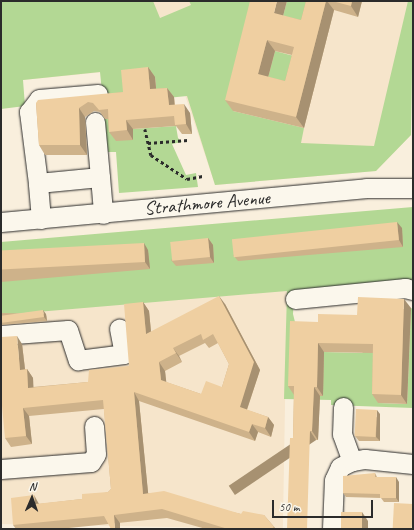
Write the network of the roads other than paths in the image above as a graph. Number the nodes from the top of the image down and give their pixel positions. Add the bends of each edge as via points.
1 (98, 94) edge
2 (95, 122) dead end
3 (100, 177) junction
4 (38, 183) junction
5 (413, 188) edge
6 (103, 214) junction
7 (41, 219) junction
8 (1, 222) edge
9 (413, 290) edge
10 (295, 299) dead end
11 (119, 328) dead end
12 (1, 335) edge
13 (343, 407) dead end
14 (94, 426) dead end
15 (352, 461) junction
16 (413, 464) edge
17 (1, 468) edge
18 (332, 529) edge

1 - 4 street via 39,99 29,112
2 - 3 street
3 - 4 street
3 - 6 street
4 - 7 street
5 - 6 street, Strathmore Avenue via 366,188
6 - 7 street, Strathmore Avenue
7 - 8 street, Strathmore Avenue
9 - 10 street via 405,288
11 - 12 street via 124,354 78,360 68,330
13 - 15 street via 342,434
14 - 17 street via 96,454 91,462
15 - 16 street via 365,459
15 - 18 street via 340,467 334,480

